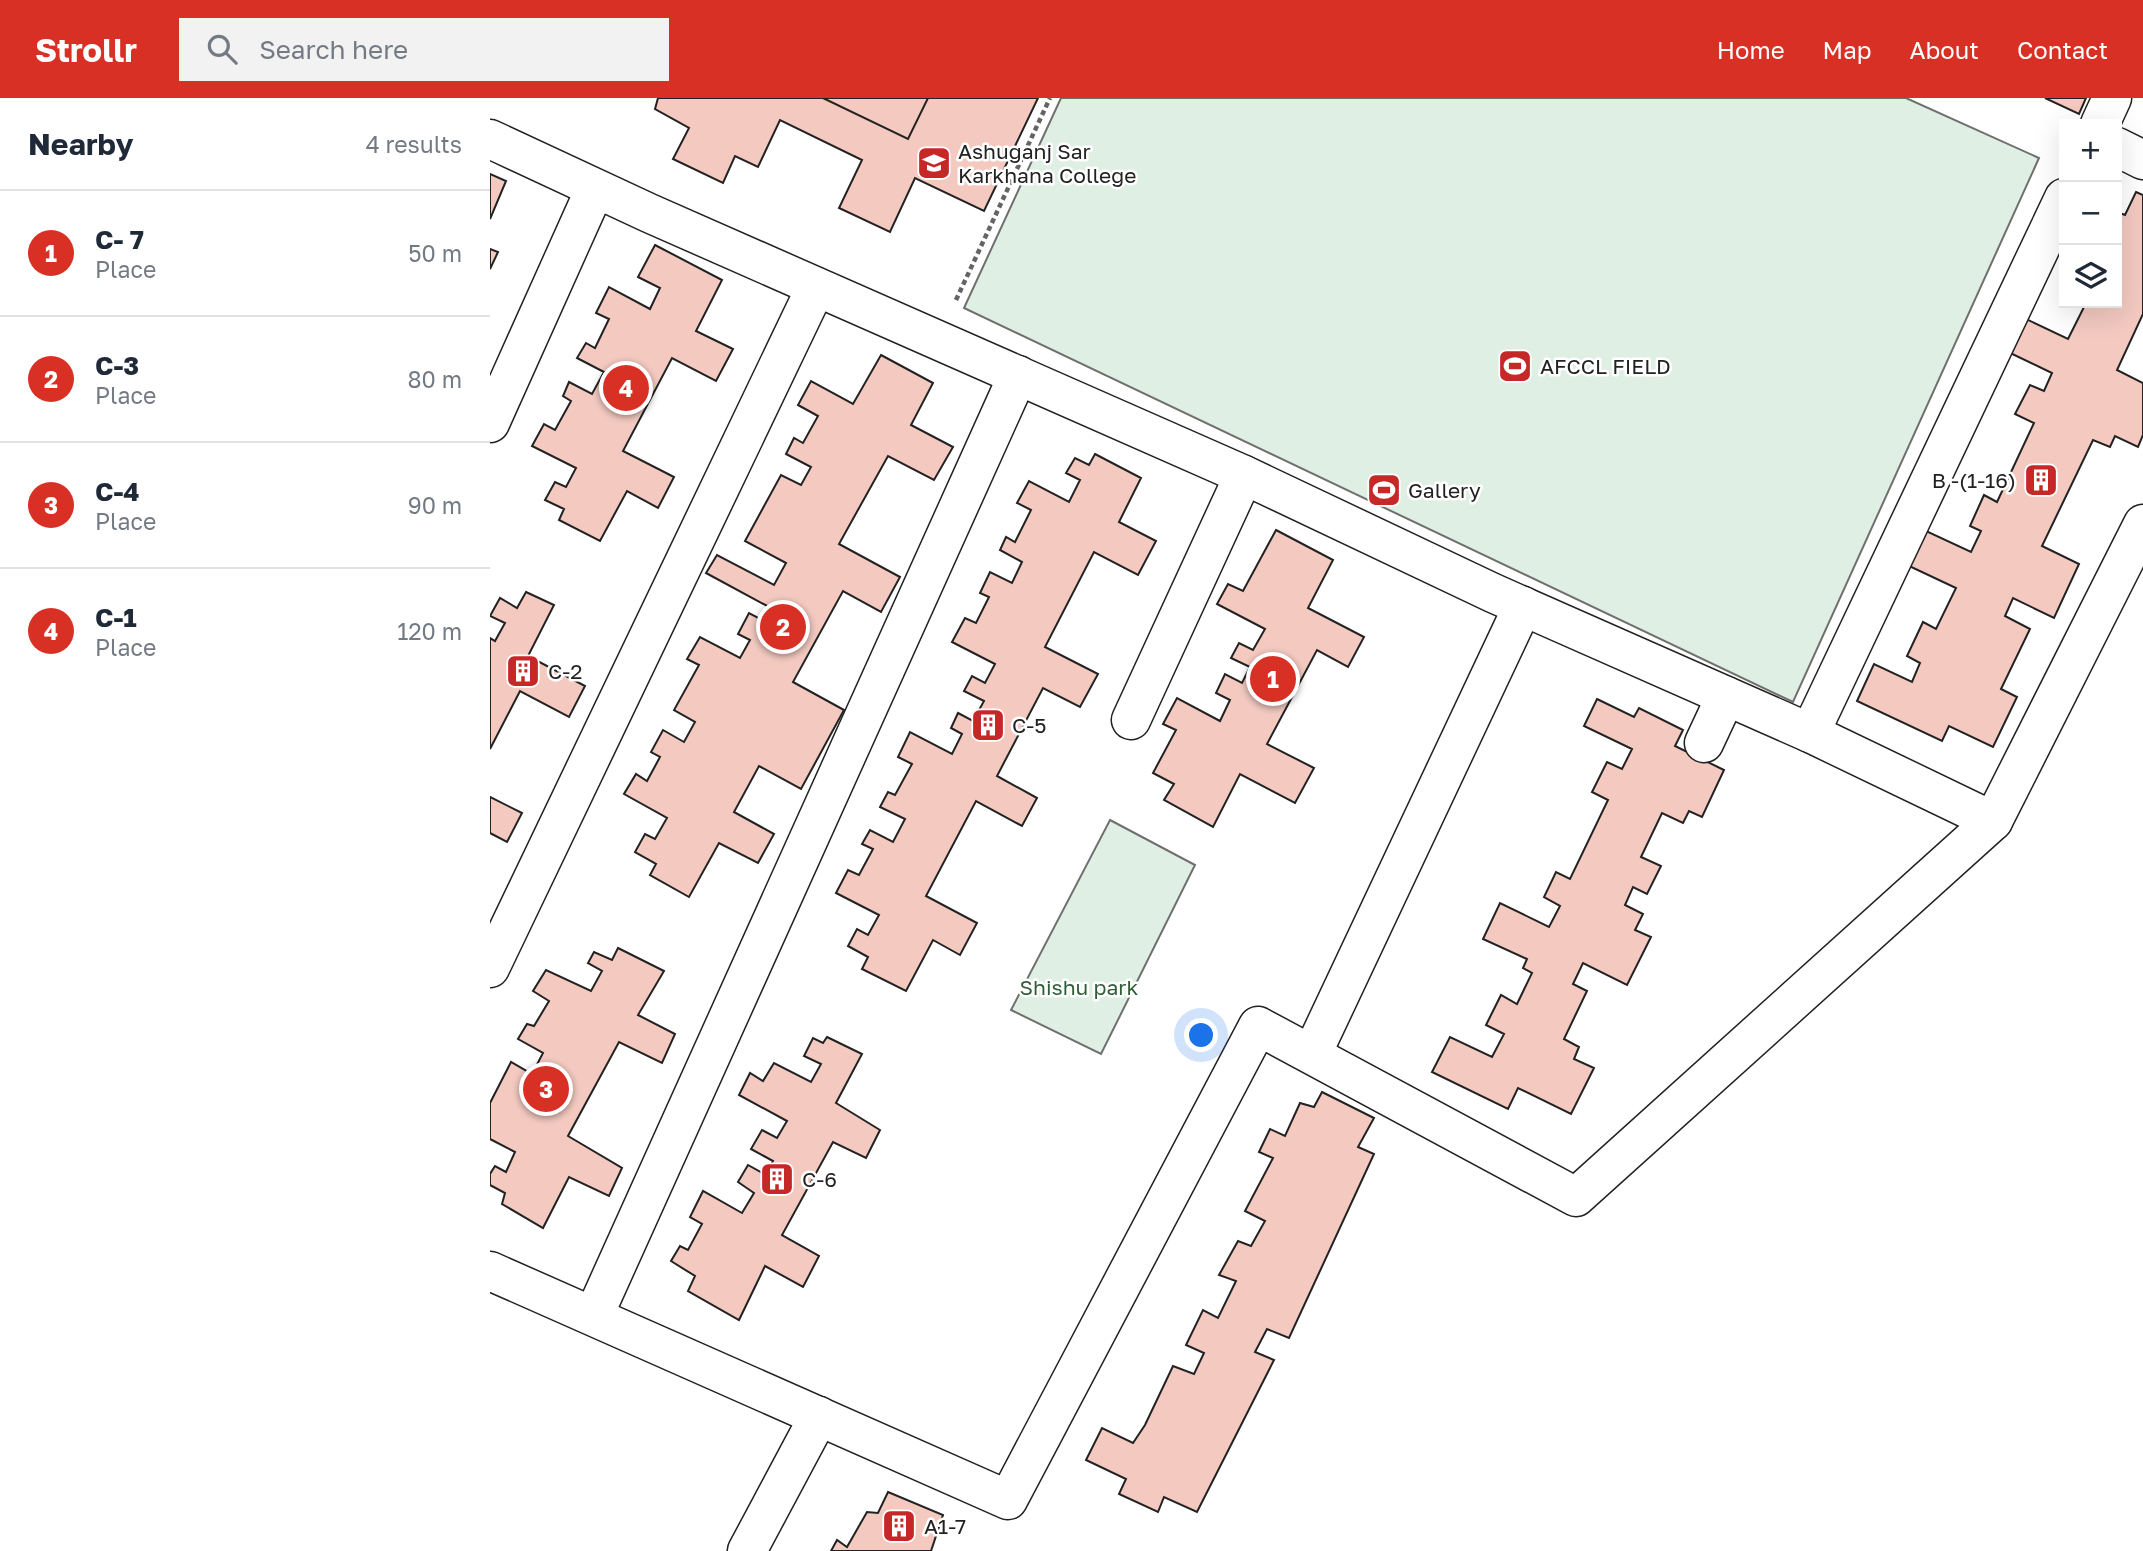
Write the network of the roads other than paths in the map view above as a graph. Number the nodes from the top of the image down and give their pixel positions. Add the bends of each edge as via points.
1 (2112, 98) edge
2 (2102, 119) edge
3 (490, 139) edge
4 (2122, 150) edge
5 (2143, 160) edge
6 (595, 189) junction
7 (2059, 209) edge
8 (816, 287) junction
9 (1018, 374) junction
10 (490, 423) edge
11 (1244, 475) junction
12 (2143, 524) edge
13 (1523, 606) junction
14 (1726, 696) junction
15 (1131, 720) dead end
16 (1810, 733) junction
17 (1704, 743) dead end
18 (1993, 821) junction
19 (490, 968) edge
20 (1312, 1054) junction
21 (490, 1270) edge
22 (594, 1315) junction
23 (818, 1416) junction
24 (747, 1551) edge

1 - 2 street
3 - 6 street
4 - 5 street
6 - 8 street
6 - 10 street
7 - 16 street
8 - 9 street
8 - 19 street
9 - 11 street
9 - 22 street
11 - 13 street
11 - 15 street
12 - 18 street
13 - 14 street
13 - 20 street
14 - 16 street
14 - 17 street
16 - 18 street
18 - 20 street via 1576,1196
20 - 23 street via 1258,1026 1008,1500
21 - 22 street
22 - 23 street
23 - 24 street

